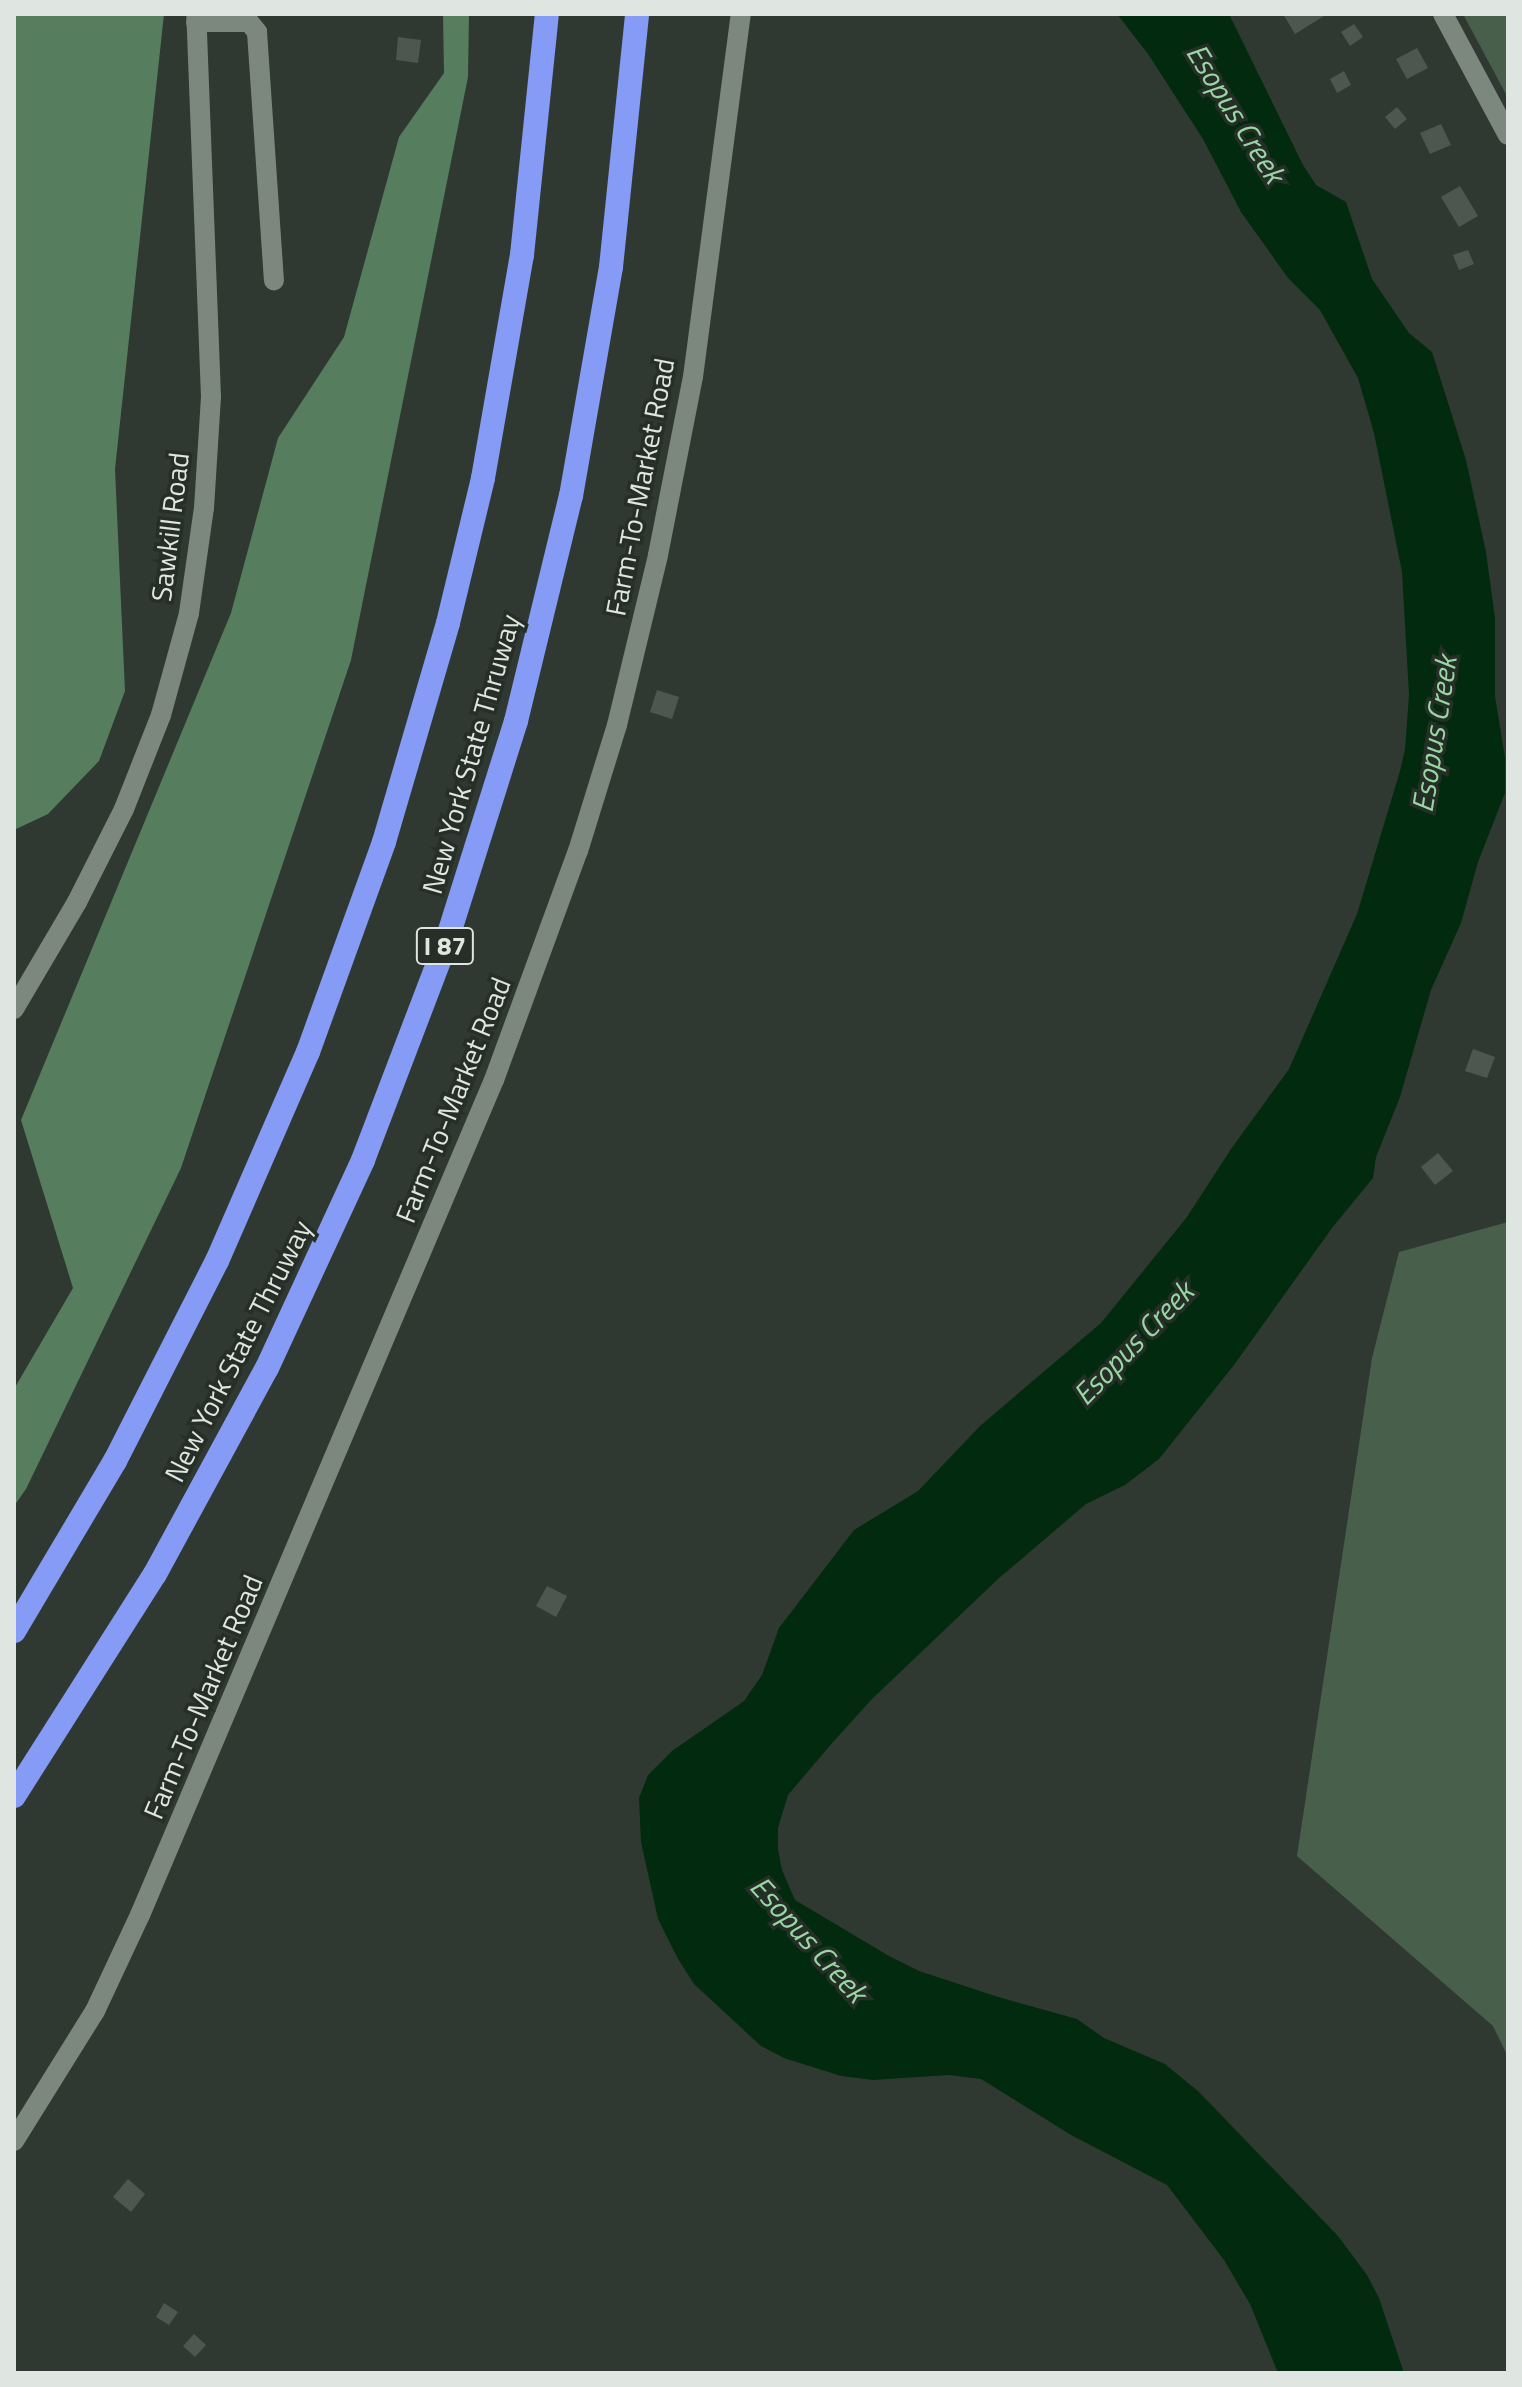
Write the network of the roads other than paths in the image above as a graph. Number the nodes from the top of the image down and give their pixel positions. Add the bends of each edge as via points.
1 (547, 14) edge
2 (637, 14) edge
3 (741, 14) edge
4 (1443, 14) edge
5 (196, 18) edge
6 (1508, 135) edge
7 (274, 280) dead end
8 (14, 1009) edge
9 (14, 1631) edge
10 (14, 1796) edge
11 (14, 2141) edge

1 - 9 highway, New York State Thruway via 522,255 483,478 441,652 384,842 308,1052 217,1261 115,1461
2 - 10 highway, New York State Thruway / I 87 via 611,267 571,496 516,721 446,943 363,1160 267,1368 155,1574
3 - 11 street, Farm-To-Market Road via 690,392 621,709 578,851 494,1080 140,1915 95,2011
4 - 6 street
5 - 7 street via 249,22 257,32
5 - 8 street, Sawkill Road via 211,397 204,508 189,613 161,715 124,809

